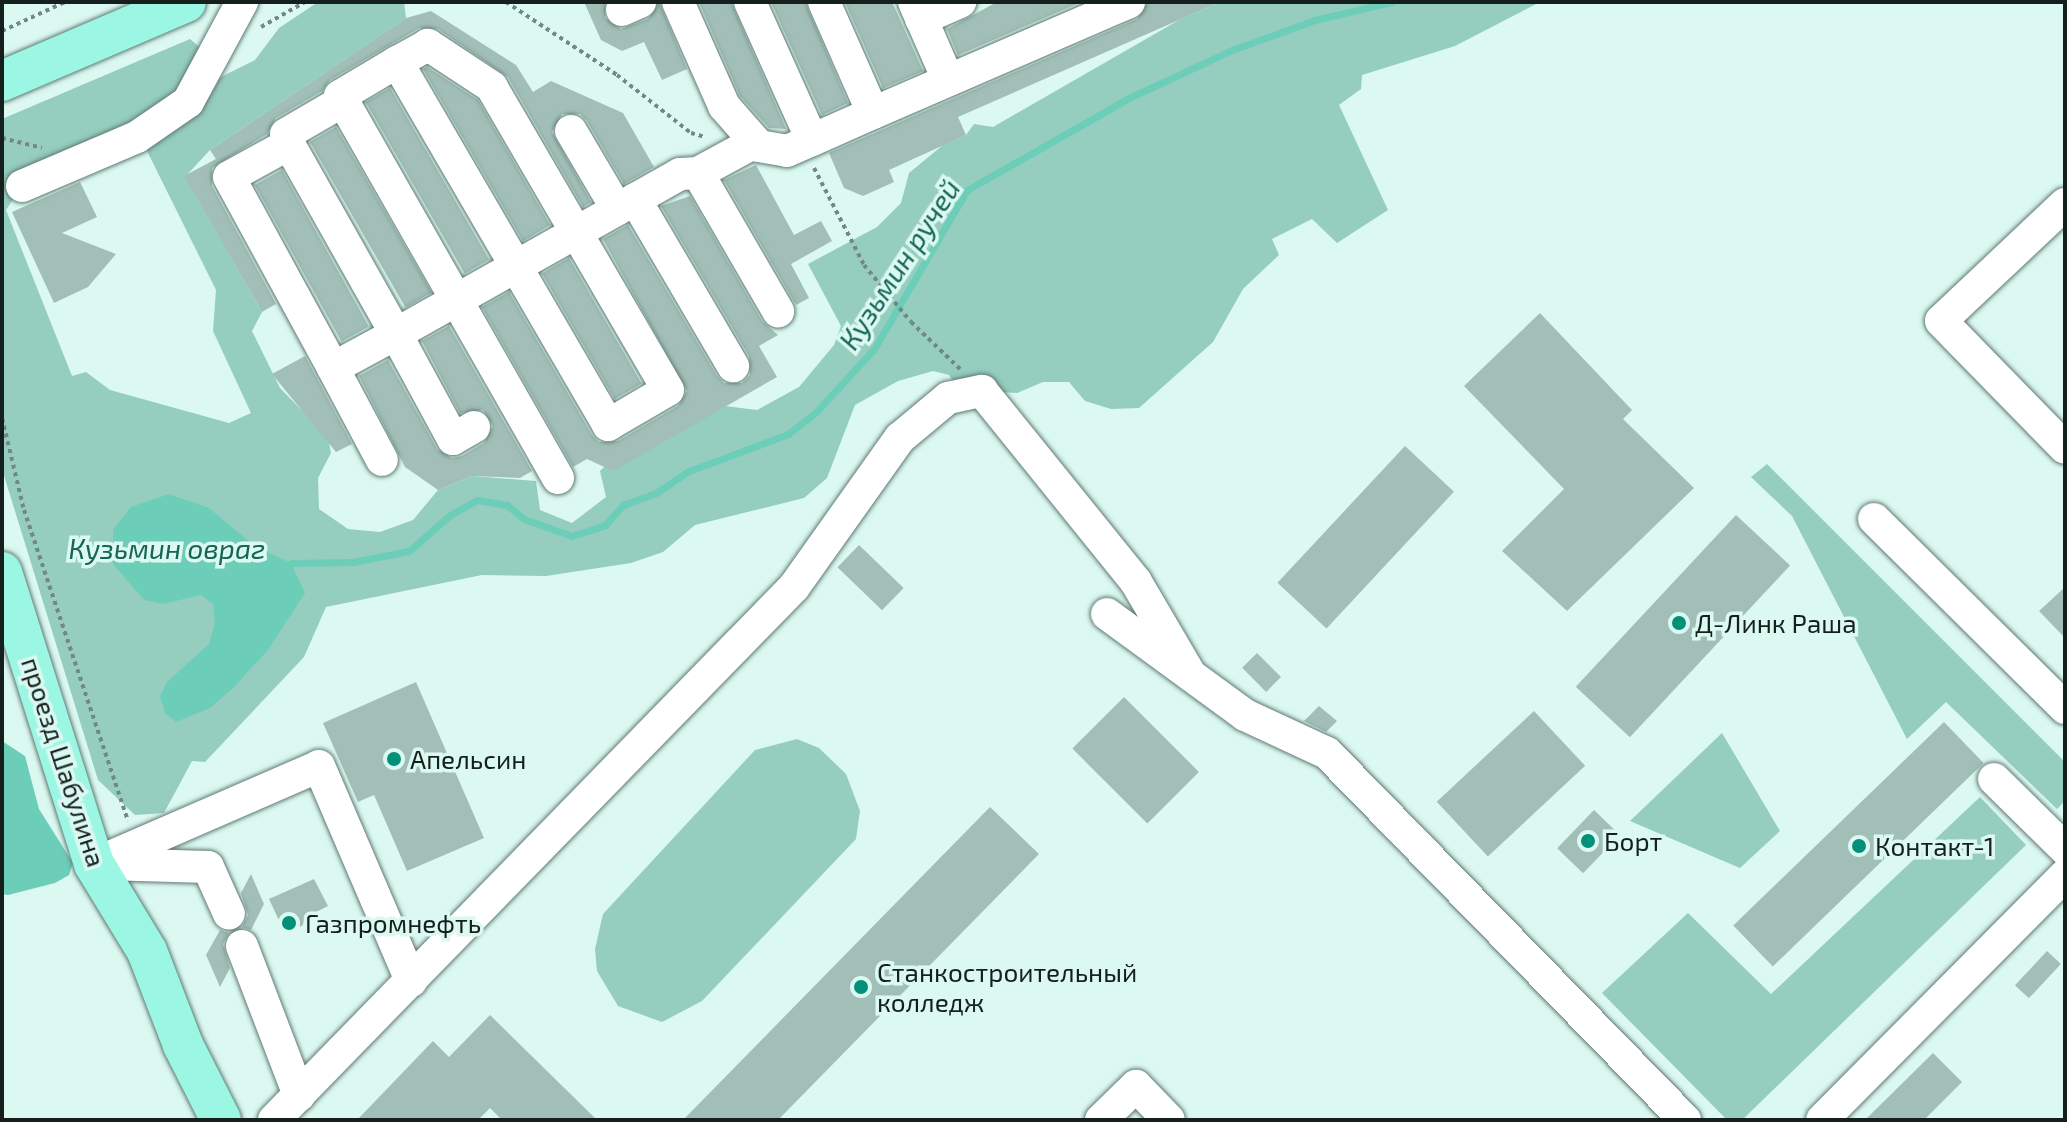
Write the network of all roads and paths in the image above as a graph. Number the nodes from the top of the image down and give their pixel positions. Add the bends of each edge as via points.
1 (65, 2) edge
2 (186, 2) edge
3 (242, 2) edge
4 (506, 2) edge
5 (678, 2) edge
6 (750, 2) edge
7 (824, 2) edge
8 (960, 2) edge
9 (1129, 2) edge
10 (917, 10) edge
11 (2, 31) edge
12 (397, 62) junction
13 (948, 80) junction
14 (2, 81) edge
15 (343, 101) junction
16 (873, 113) junction
17 (571, 131) dead end
18 (808, 141) junction
19 (289, 144) junction
20 (749, 146) junction
21 (698, 173) junction
22 (22, 186) dead end
23 (626, 204) junction
24 (2065, 204) edge
25 (576, 232) junction
26 (515, 266) junction
27 (456, 300) junction
28 (778, 311) dead end
29 (396, 334) junction
30 (733, 366) dead end
31 (333, 368) junction
32 (982, 391) junction
33 (2, 418) edge
34 (474, 427) dead end
35 (2065, 448) edge
36 (382, 460) dead end
37 (558, 478) dead end
38 (1874, 519) dead end
39 (2, 572) edge
40 (1107, 614) dead end
41 (1190, 674) junction
42 (2065, 708) edge
43 (1994, 779) dead end
44 (136, 845) junction
45 (2065, 849) edge
46 (94, 864) junction
47 (2065, 875) edge
48 (229, 914) dead end
49 (242, 946) dead end
50 (411, 981) junction
51 (299, 1095) junction
52 (221, 1120) edge
53 (274, 1120) edge
54 (1101, 1120) edge
55 (1169, 1120) edge
56 (1685, 1120) edge
57 (1822, 1120) edge

1 - 11 path
2 - 14 main road
3 - 22 street via 188,102 137,137
4 - 20 path via 617,75 691,133
5 - 20 street via 724,106
6 - 18 street
7 - 16 street
8 - 10 street
9 - 13 street
10 - 13 street
12 - 15 street via 340,96
12 - 25 street via 428,45 492,87
12 - 26 street
13 - 16 street
15 - 19 street via 286,134
15 - 27 street
16 - 18 street
17 - 23 street
18 - 20 street via 787,151
18 - 32 path via 864,265 908,318
19 - 29 street
19 - 31 street via 229,177
20 - 21 street
21 - 23 street via 680,174
21 - 28 street
23 - 25 street
23 - 30 street
24 - 35 street via 1941,321
25 - 26 street
25 - 26 street via 668,390 608,425
26 - 27 street
27 - 29 street
27 - 37 street
29 - 31 street
29 - 34 street via 453,439
31 - 36 street
32 - 41 street via 1136,582
32 - 50 street via 948,398 900,438 794,587
33 - 44 path via 24,510
38 - 42 street
39 - 46 main road, проезд Шабулина
40 - 41 street
41 - 56 street via 1245,715 1327,753
43 - 45 street
44 - 46 street
44 - 50 street via 319,766
46 - 48 street via 208,867
46 - 52 main road, проезд Шабулина via 147,951 183,1045
47 - 57 street
49 - 51 street
50 - 51 street
51 - 53 street
54 - 55 street via 1136,1086

